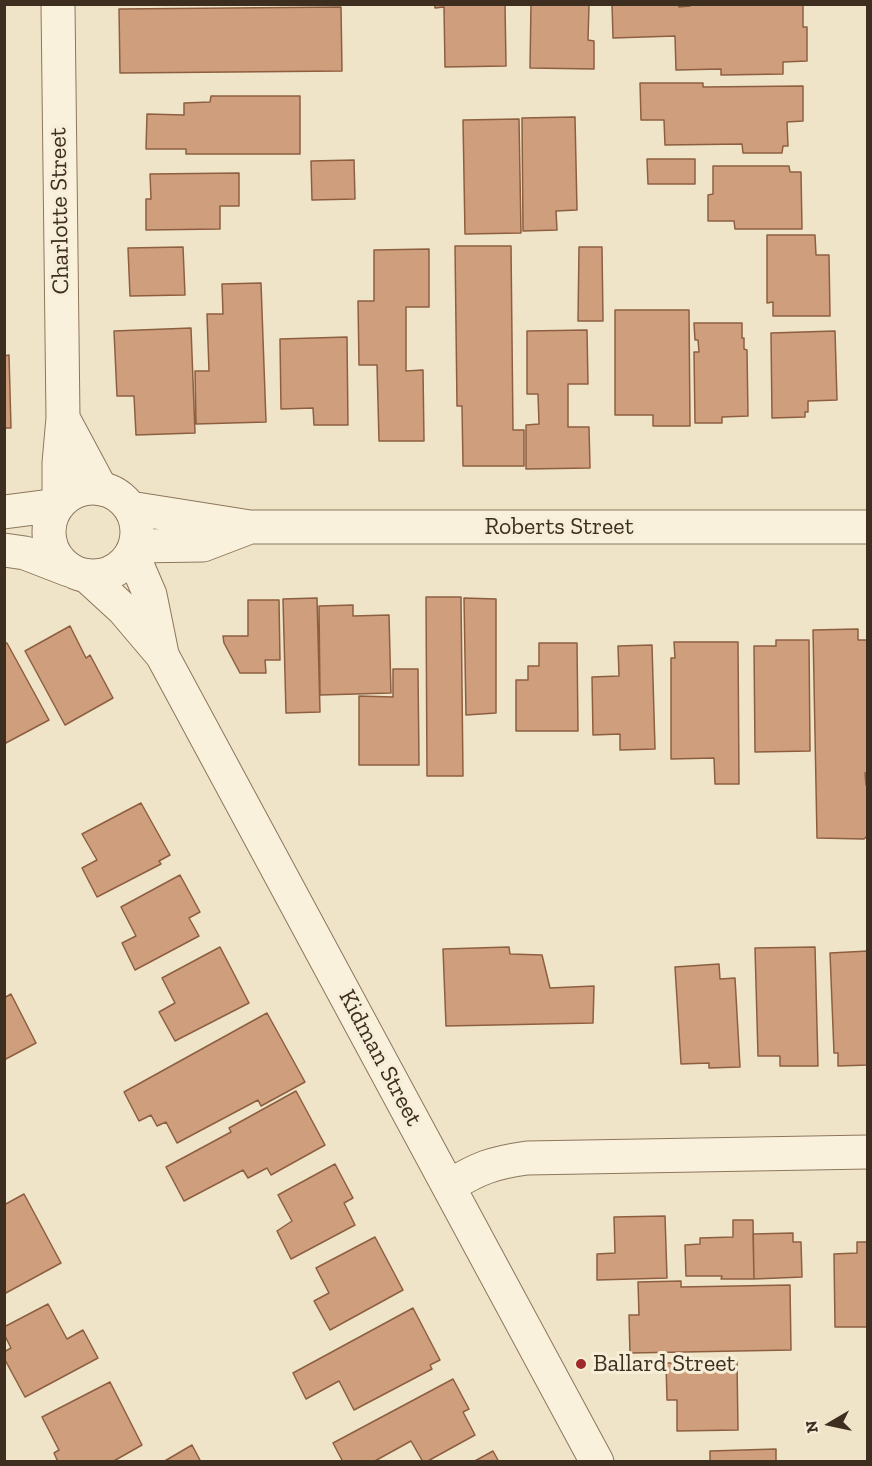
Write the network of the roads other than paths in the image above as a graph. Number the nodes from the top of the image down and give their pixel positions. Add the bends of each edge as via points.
1 (58, 4) edge
2 (63, 418) junction
3 (101, 489) junction
4 (58, 504) junction
5 (130, 508) junction
6 (4, 513) edge
7 (250, 527) junction
8 (867, 527) edge
9 (134, 549) junction
10 (4, 550) edge
11 (78, 573) junction
12 (162, 655) junction
13 (867, 1152) edge
14 (448, 1186) junction
15 (597, 1461) edge

1 - 2 street, Charlotte Street
2 - 3 street, Charlotte Street
2 - 4 street, Charlotte Street
3 - 4 street via 78,490
3 - 5 street via 122,499
4 - 6 street
4 - 11 street via 48,532 51,547 58,559
5 - 7 street, Roberts Street
5 - 9 street via 137,532
7 - 8 street, Roberts Street
7 - 9 street, Roberts Street via 203,545
9 - 11 street via 114,572 100,577
9 - 12 street, Kidman Street via 150,596
10 - 11 street via 25,553
11 - 12 street, Kidman Street via 123,609
12 - 14 street, Kidman Street
13 - 14 street via 528,1158 496,1162
14 - 15 street, Kidman Street

